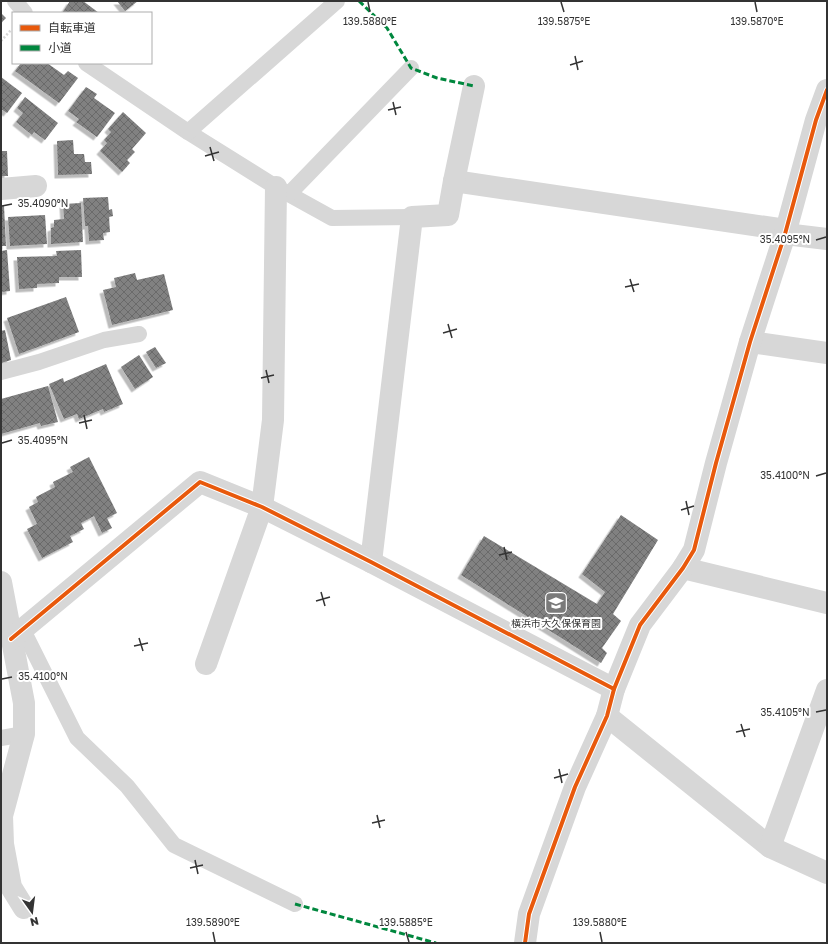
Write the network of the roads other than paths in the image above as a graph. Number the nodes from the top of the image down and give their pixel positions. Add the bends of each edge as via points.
1 (15, 1) edge
2 (337, 1) edge
3 (24, 12) edge
4 (87, 64) edge
5 (411, 68) dead end
6 (474, 86) dead end
7 (827, 90) edge
8 (822, 121) edge
9 (188, 132) junction
10 (454, 182) junction
11 (36, 186) dead end
12 (1, 189) edge
13 (282, 191) junction
14 (412, 217) junction
15 (785, 232) junction
16 (827, 239) edge
17 (139, 334) dead end
18 (750, 342) junction
19 (827, 353) edge
20 (1, 372) edge
21 (262, 507) junction
22 (370, 562) junction
23 (684, 568) junction
24 (1, 582) edge
25 (827, 603) edge
26 (17, 635) junction
27 (206, 664) dead end
28 (614, 690) junction
29 (827, 690) edge
30 (606, 716) junction
31 (24, 734) junction
32 (1, 738) edge
33 (770, 847) junction
34 (827, 873) edge
35 (295, 904) dead end
36 (24, 908) dead end
37 (525, 943) edge

1 - 3 lane
2 - 9 lane
4 - 9 lane
5 - 13 lane
6 - 10 street
7 - 8 street
8 - 15 street
9 - 13 lane
10 - 14 street via 448,216
10 - 15 street
11 - 12 street
13 - 14 lane via 332,218
13 - 21 street via 273,420
14 - 22 street
15 - 16 street
15 - 18 street
17 - 20 lane via 104,340
18 - 19 street
18 - 23 street via 694,550
21 - 22 street
21 - 26 street via 200,482
21 - 27 street
22 - 28 street
23 - 25 street
23 - 28 street via 640,625
24 - 26 street
26 - 31 street via 24,703
26 - 35 lane via 77,738 127,786 174,844
28 - 30 street
29 - 33 street
30 - 33 street
30 - 37 street via 575,787 529,914
31 - 32 lane
31 - 36 street via 2,816 3,844 11,888
33 - 34 street

